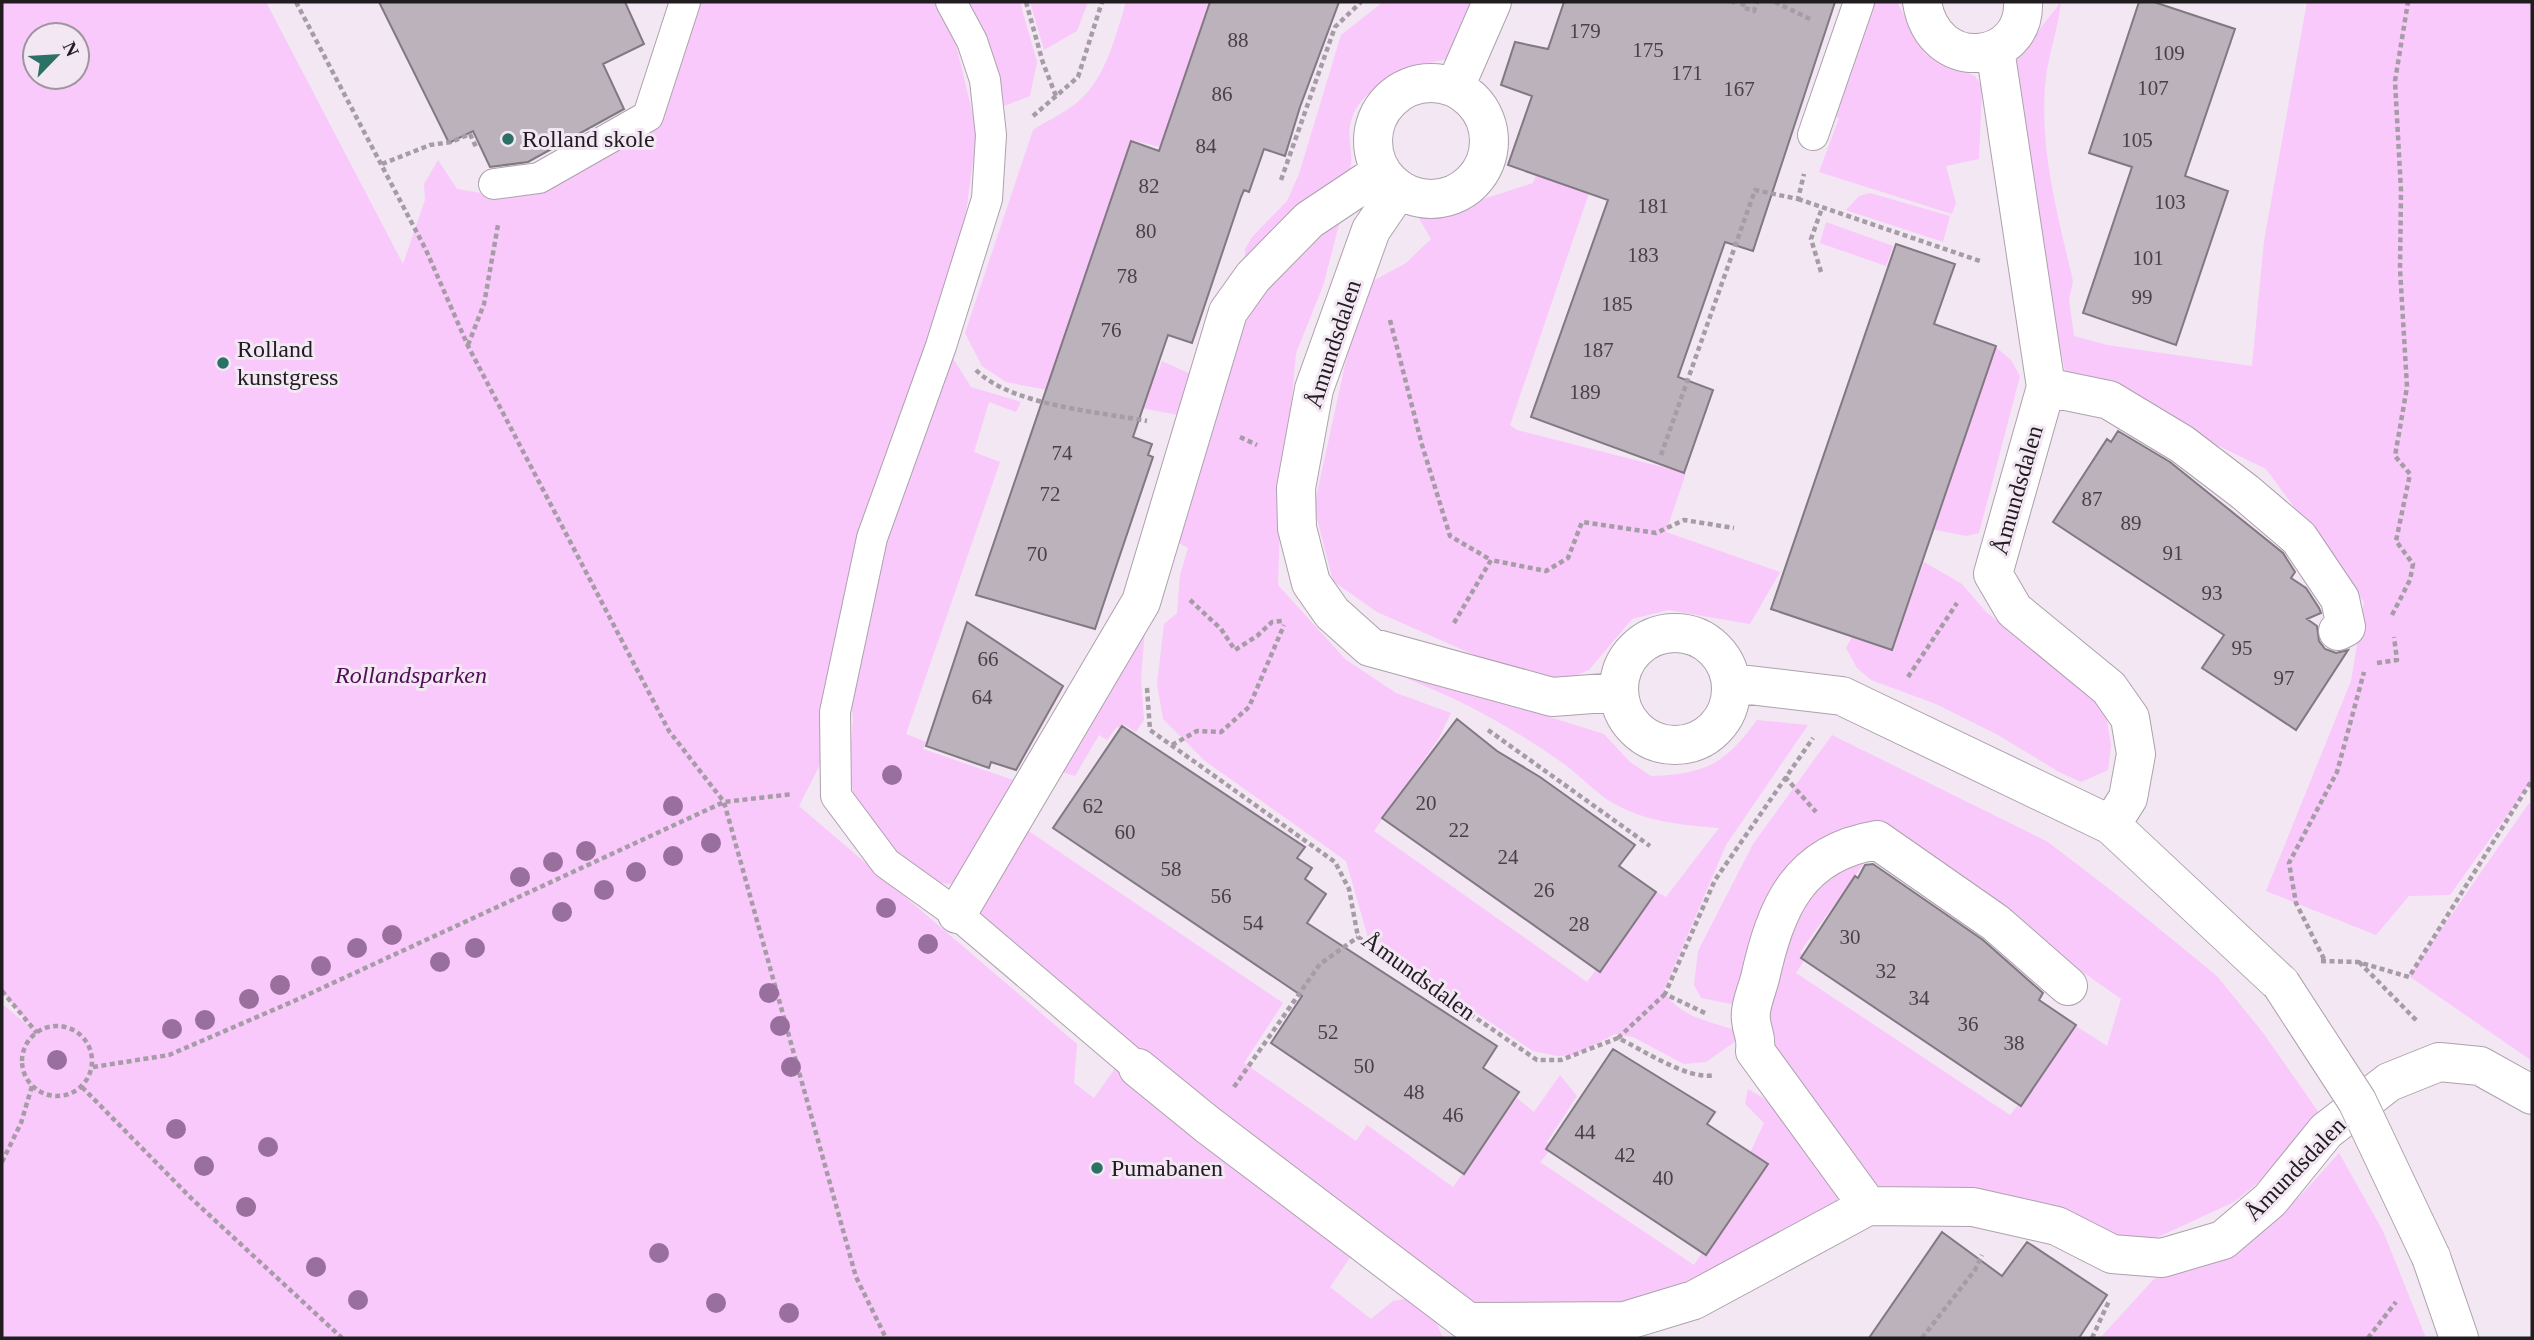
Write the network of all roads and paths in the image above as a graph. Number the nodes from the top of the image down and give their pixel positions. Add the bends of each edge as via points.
1 (296, 2) edge
2 (685, 2) edge
3 (951, 2) edge
4 (1026, 2) edge
5 (1102, 2) edge
6 (1361, 2) edge
7 (1492, 2) edge
8 (1744, 2) edge
9 (1757, 2) edge
10 (1859, 2) edge
11 (1922, 2) edge
12 (2408, 2) edge
13 (2026, 4) edge
14 (1996, 48) junction
15 (1455, 88) junction
16 (1056, 96) junction
17 (991, 135) junction
18 (1812, 135) joint
19 (451, 142) dead end
20 (382, 164) junction
21 (1390, 181) junction
22 (501, 182) joint
23 (1278, 184) dead end
24 (1798, 199) junction
25 (1822, 208) junction
26 (1821, 272) dead end
27 (2030, 278) junction
28 (1387, 307) dead end
29 (944, 337) junction
30 (468, 346) junction
31 (2046, 387) junction
32 (1192, 430) junction
33 (1661, 455) dead end
34 (1297, 480) junction
35 (1734, 528) dead end
36 (1491, 560) junction
37 (1150, 572) junction
38 (1993, 574) junction
39 (2338, 631) dead end
40 (1423, 662) junction
41 (1146, 680) dead end
42 (1732, 683) junction
43 (1619, 692) junction
44 (1842, 696) junction
45 (1884, 717) junction
46 (1482, 726) dead end
47 (1172, 745) junction
48 (2532, 780) edge
49 (836, 796) junction
50 (724, 802) junction
51 (2111, 825) junction
52 (1650, 846) dead end
53 (957, 914) junction
54 (1357, 937) junction
55 (2324, 960) junction
56 (2358, 962) junction
57 (2281, 984) junction
58 (2068, 986) dead end
59 (2, 991) edge
60 (1665, 994) junction
61 (37, 1032) junction
62 (1753, 1036) junction
63 (1618, 1038) junction
64 (2439, 1062) junction
65 (93, 1067) junction
66 (1138, 1068) joint
67 (32, 1086) junction
68 (82, 1087) junction
69 (2532, 1095) edge
70 (1208, 1125) junction
71 (2, 1162) edge
72 (1868, 1206) junction
73 (1984, 1210) junction
74 (1468, 1330) edge
75 (342, 1338) edge
76 (886, 1338) edge
77 (1922, 1338) edge
78 (2459, 1338) edge

1 - 20 path
2 - 22 lane via 648,116 539,178
3 - 17 lane via 980,62
4 - 16 path
5 - 16 path via 1078,78
6 - 23 path via 1335,27
7 - 15 street
8 - 9 path via 1742,7 1754,11
10 - 18 lane
11 - 14 street via 1933,34 1947,46 1962,53
12 - 55 path via 2395,81 2407,387 2395,456 2410,474 2396,541 2413,564 2410,580 2390,617 2397,660 2366,664 2337,772 2288,863 2295,903
13 - 14 street via 2018,26
14 - 27 street, Åmundsdalen
15 - 21 street via 1437,82 1419,84 1401,90 1387,102 1373,136 1374,155
15 - 21 street via 1484,114 1489,154 1481,172 1468,187 1450,197 1430,200 1411,197
16 - 17 path via 1023,124
17 - 29 lane via 987,199
18 - 24 path
19 - 20 path via 430,145
20 - 30 path
21 - 32 street via 1309,220 1247,286 1228,312
21 - 34 street, Åmundsdalen via 1314,389
22 - 30 path via 484,304
24 - 25 path
24 - 33 path via 1755,190
25 - 26 path via 1811,239
25 - 27 path
27 - 31 street, Åmundsdalen
28 - 36 path via 1450,536
29 - 32 path via 983,377 1023,396
29 - 49 lane via 872,538 835,712
30 - 50 path via 669,731
31 - 38 street, Åmundsdalen
31 - 39 street via 2109,400 2182,444 2290,530 2340,599 2346,627
32 - 34 path via 1208,426 1250,441 1278,458
32 - 37 street
34 - 40 street, Åmundsdalen via 1297,528 1311,583 1370,647
35 - 36 path via 1684,520 1656,533 1582,522 1568,558 1546,571
36 - 40 path via 1461,614
37 - 47 path via 1189,599 1221,629 1235,650 1272,622 1286,621 1249,707 1221,732 1197,731
37 - 53 street via 1141,602
38 - 45 path via 1958,601
38 - 51 street, Åmundsdalen via 2014,610 2109,688 2130,718 2136,754 2128,798
40 - 43 street, Åmundsdalen via 1552,697
41 - 47 path, Åmundsdalen via 1150,730
42 - 43 street via 1727,664 1715,649 1699,637 1681,632 1643,642 1625,664
42 - 43 street via 1731,701 1713,732 1680,746 1654,741 1632,726 1622,710
42 - 44 street, Åmundsdalen
44 - 45 street, Åmundsdalen
44 - 60 path via 1715,880
45 - 51 street, Åmundsdalen
46 - 52 path
47 - 54 path, Åmundsdalen via 1335,862 1349,889
48 - 56 path via 2409,978
49 - 50 path via 785,793
49 - 53 lane via 886,863
50 - 65 path via 169,1055
50 - 76 path via 856,1277
51 - 57 street, Åmundsdalen
53 - 66 lane
54 - 63 path, Åmundsdalen via 1537,1060 1561,1060
54 - 70 path via 1320,964
55 - 56 path
55 - 57 path
56 - 64 path via 2431,1035
57 - 78 street, Åmundsdalen, bridge via 2357,1101 2431,1256
58 - 62 street via 1996,923 1877,839 1825,857 1794,887 1772,926
59 - 61 path
60 - 62 path
60 - 63 path
61 - 65 path via 47,1027 71,1028 88,1044
61 - 67 path via 28,1040 22,1061
62 - 63 path via 1728,1072 1706,1077
62 - 72 street
64 - 69 street, Åmundsdalen via 2480,1066
64 - 73 street, Åmundsdalen via 2389,1082 2326,1131 2270,1200 2223,1240 2162,1258 2112,1254 2057,1226
65 - 68 path
66 - 70 street
67 - 68 path via 51,1097 63,1097
67 - 71 path
68 - 75 path via 192,1199
70 - 74 street
72 - 73 street, Åmundsdalen
72 - 74 street via 1694,1300 1625,1321
73 - 77 path via 1988,1242 1975,1270

